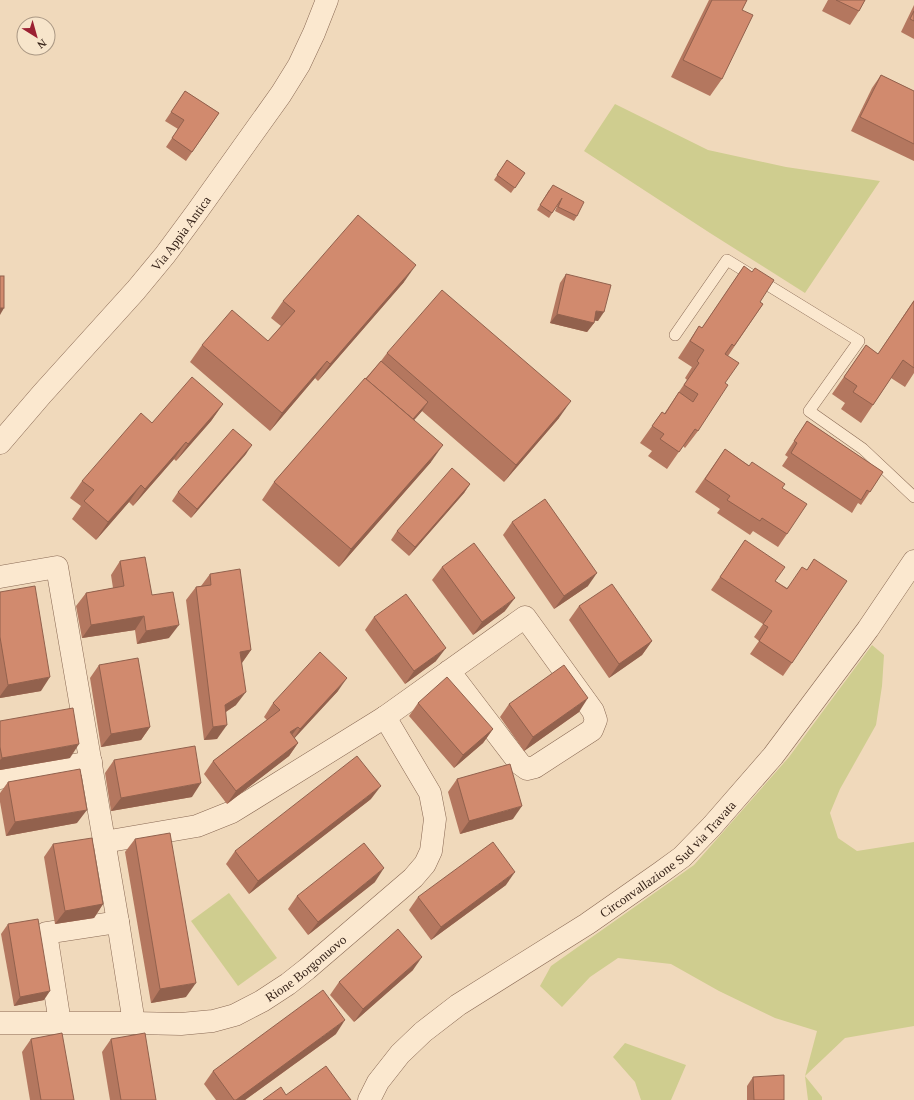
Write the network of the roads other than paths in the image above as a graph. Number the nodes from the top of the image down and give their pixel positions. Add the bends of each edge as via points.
1 (327, 0) edge
2 (675, 335) dead end
3 (0, 443) edge
4 (914, 497) edge
5 (914, 561) edge
6 (0, 577) edge
7 (449, 671) junction
8 (385, 717) junction
9 (91, 762) junction
10 (0, 778) edge
11 (104, 842) junction
12 (118, 922) junction
13 (0, 1023) edge
14 (60, 1023) junction
15 (134, 1023) junction
16 (369, 1100) edge

1 - 3 street, Via Appia Antica via 299,65 281,94 165,255
2 - 4 lane via 727,260 859,341 809,411 863,449
5 - 16 street, Circonvallazione Sud via Travata via 868,629 773,756 682,857 587,924 458,1006 423,1032 400,1054 378,1082
6 - 9 street via 57,567
7 - 7 street via 525,617 593,711 596,720 592,730 535,768 527,769 520,764
7 - 8 street
8 - 11 street via 232,812 197,826
8 - 15 street, Rione Borgonuovo via 430,793 435,819 431,851 426,864 307,969 262,1001 235,1015 213,1020 181,1024
9 - 10 street
9 - 11 street
11 - 12 street
12 - 14 street via 46,933
12 - 15 street
13 - 14 street, Rione Borgonuovo
14 - 15 street, Rione Borgonuovo

